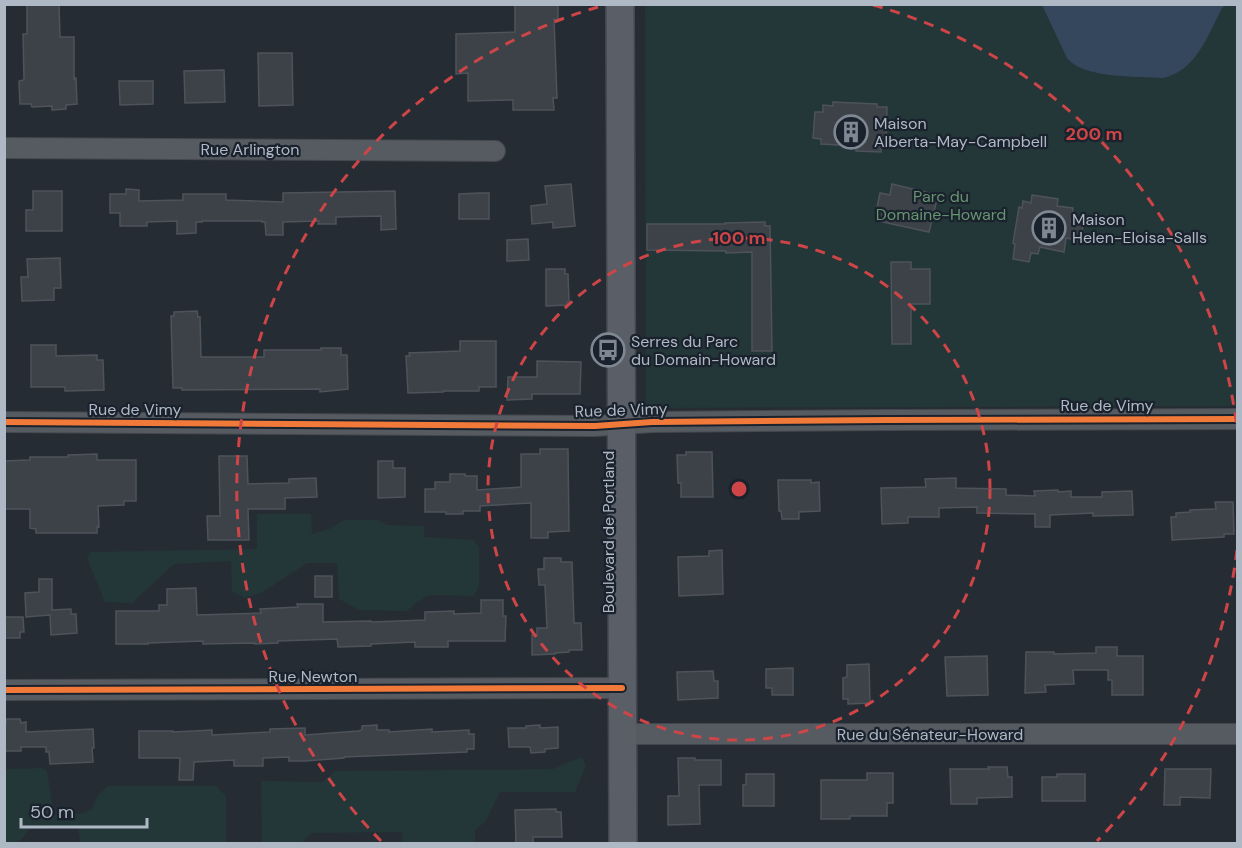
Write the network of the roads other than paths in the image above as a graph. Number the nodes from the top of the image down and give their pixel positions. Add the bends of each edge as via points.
1 (620, 4) edge
2 (4, 148) edge
3 (495, 151) dead end
4 (1238, 419) edge
5 (4, 422) edge
6 (622, 424) junction
7 (622, 688) junction
8 (4, 690) edge
9 (622, 734) junction
10 (1238, 734) edge
11 (623, 843) edge

1 - 6 main road, Boulevard de Portland
2 - 3 street, Rue Arlington
4 - 6 street, Rue de Vimy
5 - 6 street, Rue de Vimy
6 - 7 main road, Boulevard de Portland
7 - 8 street, Rue Newton
7 - 9 main road, Boulevard de Portland
9 - 10 street, Rue du Sénateur-Howard
9 - 11 main road, Boulevard de Portland

